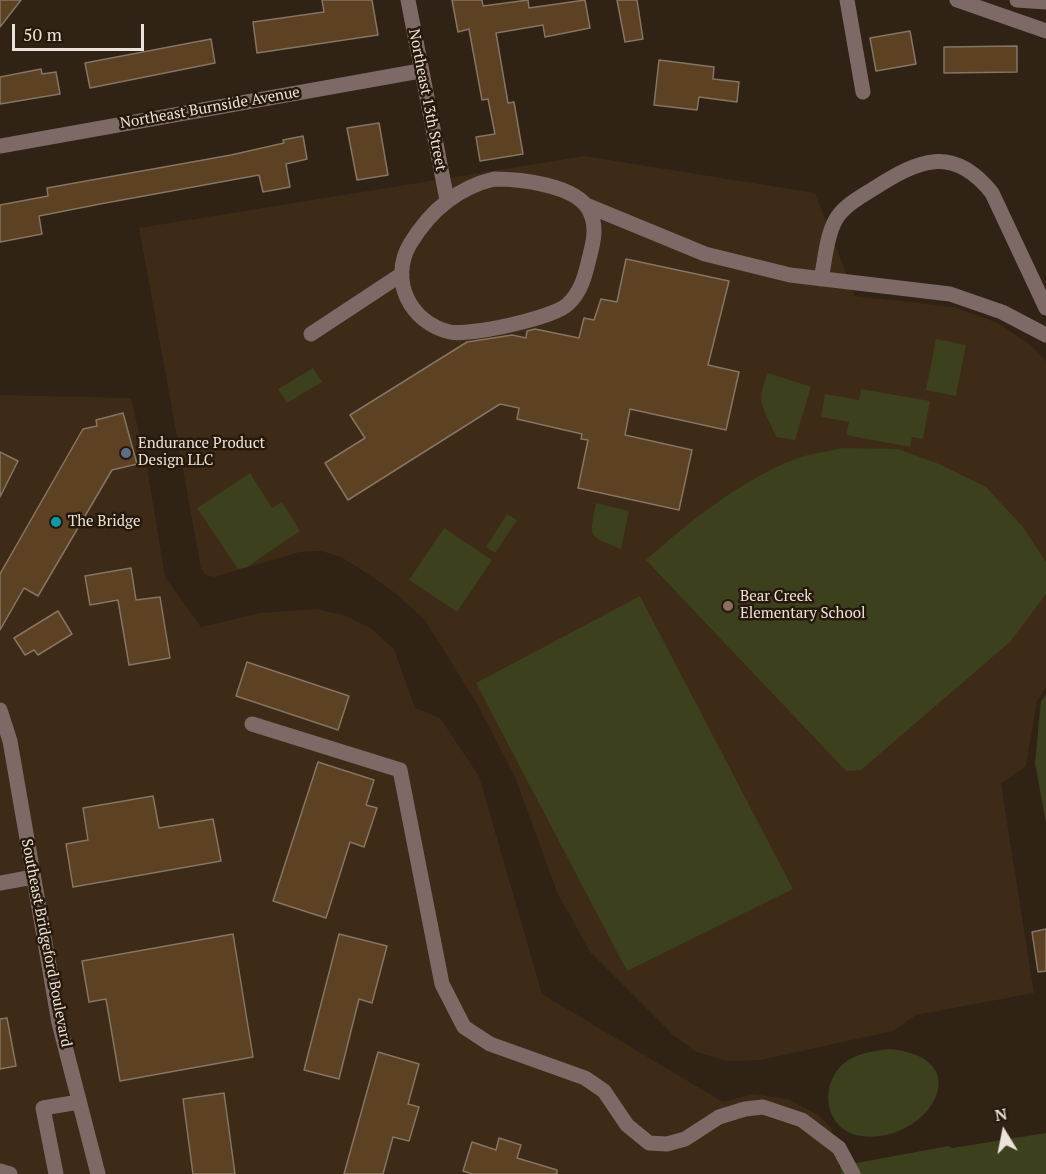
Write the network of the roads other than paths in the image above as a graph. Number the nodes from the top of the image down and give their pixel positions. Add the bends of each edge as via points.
1 (408, 0) edge
2 (847, 0) edge
3 (957, 0) edge
4 (1017, 0) edge
5 (1046, 2) edge
6 (1046, 31) edge
7 (420, 71) junction
8 (863, 92) dead end
9 (0, 146) edge
10 (447, 200) junction
11 (586, 206) junction
12 (402, 274) junction
13 (821, 279) junction
14 (1046, 308) edge
15 (311, 334) dead end
16 (1046, 335) edge
17 (0, 710) edge
18 (252, 724) dead end
19 (33, 877) junction
20 (0, 883) edge
21 (79, 1102) junction
22 (0, 1171) edge
23 (10, 1174) edge
24 (56, 1174) edge
25 (98, 1174) edge
26 (852, 1174) edge

1 - 7 street, Northeast 13th Street
2 - 8 street
3 - 6 street
4 - 5 street
7 - 9 street, Northeast Burnside Avenue
7 - 10 street, Northeast 13th Street
10 - 11 street via 471,184 514,179 568,191
10 - 12 street via 415,237 406,252
11 - 12 street via 594,223 594,237 585,278 578,292 555,314 454,333 421,318 410,304
11 - 13 street via 705,254
12 - 15 street
13 - 14 street via 830,233 841,212 904,169 923,162 943,161 963,166 980,177 992,193
13 - 16 street via 950,294 1002,312
17 - 19 street, Southeast Bridgeford Boulevard via 10,741
18 - 26 street via 400,770 442,984 464,1027 490,1044 585,1078 604,1091 627,1125 649,1143 685,1139 719,1117 763,1107 802,1120 839,1148
19 - 20 street
19 - 21 street, Southeast Bridgeford Boulevard via 59,1023
21 - 24 street via 43,1108
21 - 25 street, Southeast Bridgeford Boulevard
22 - 23 street

